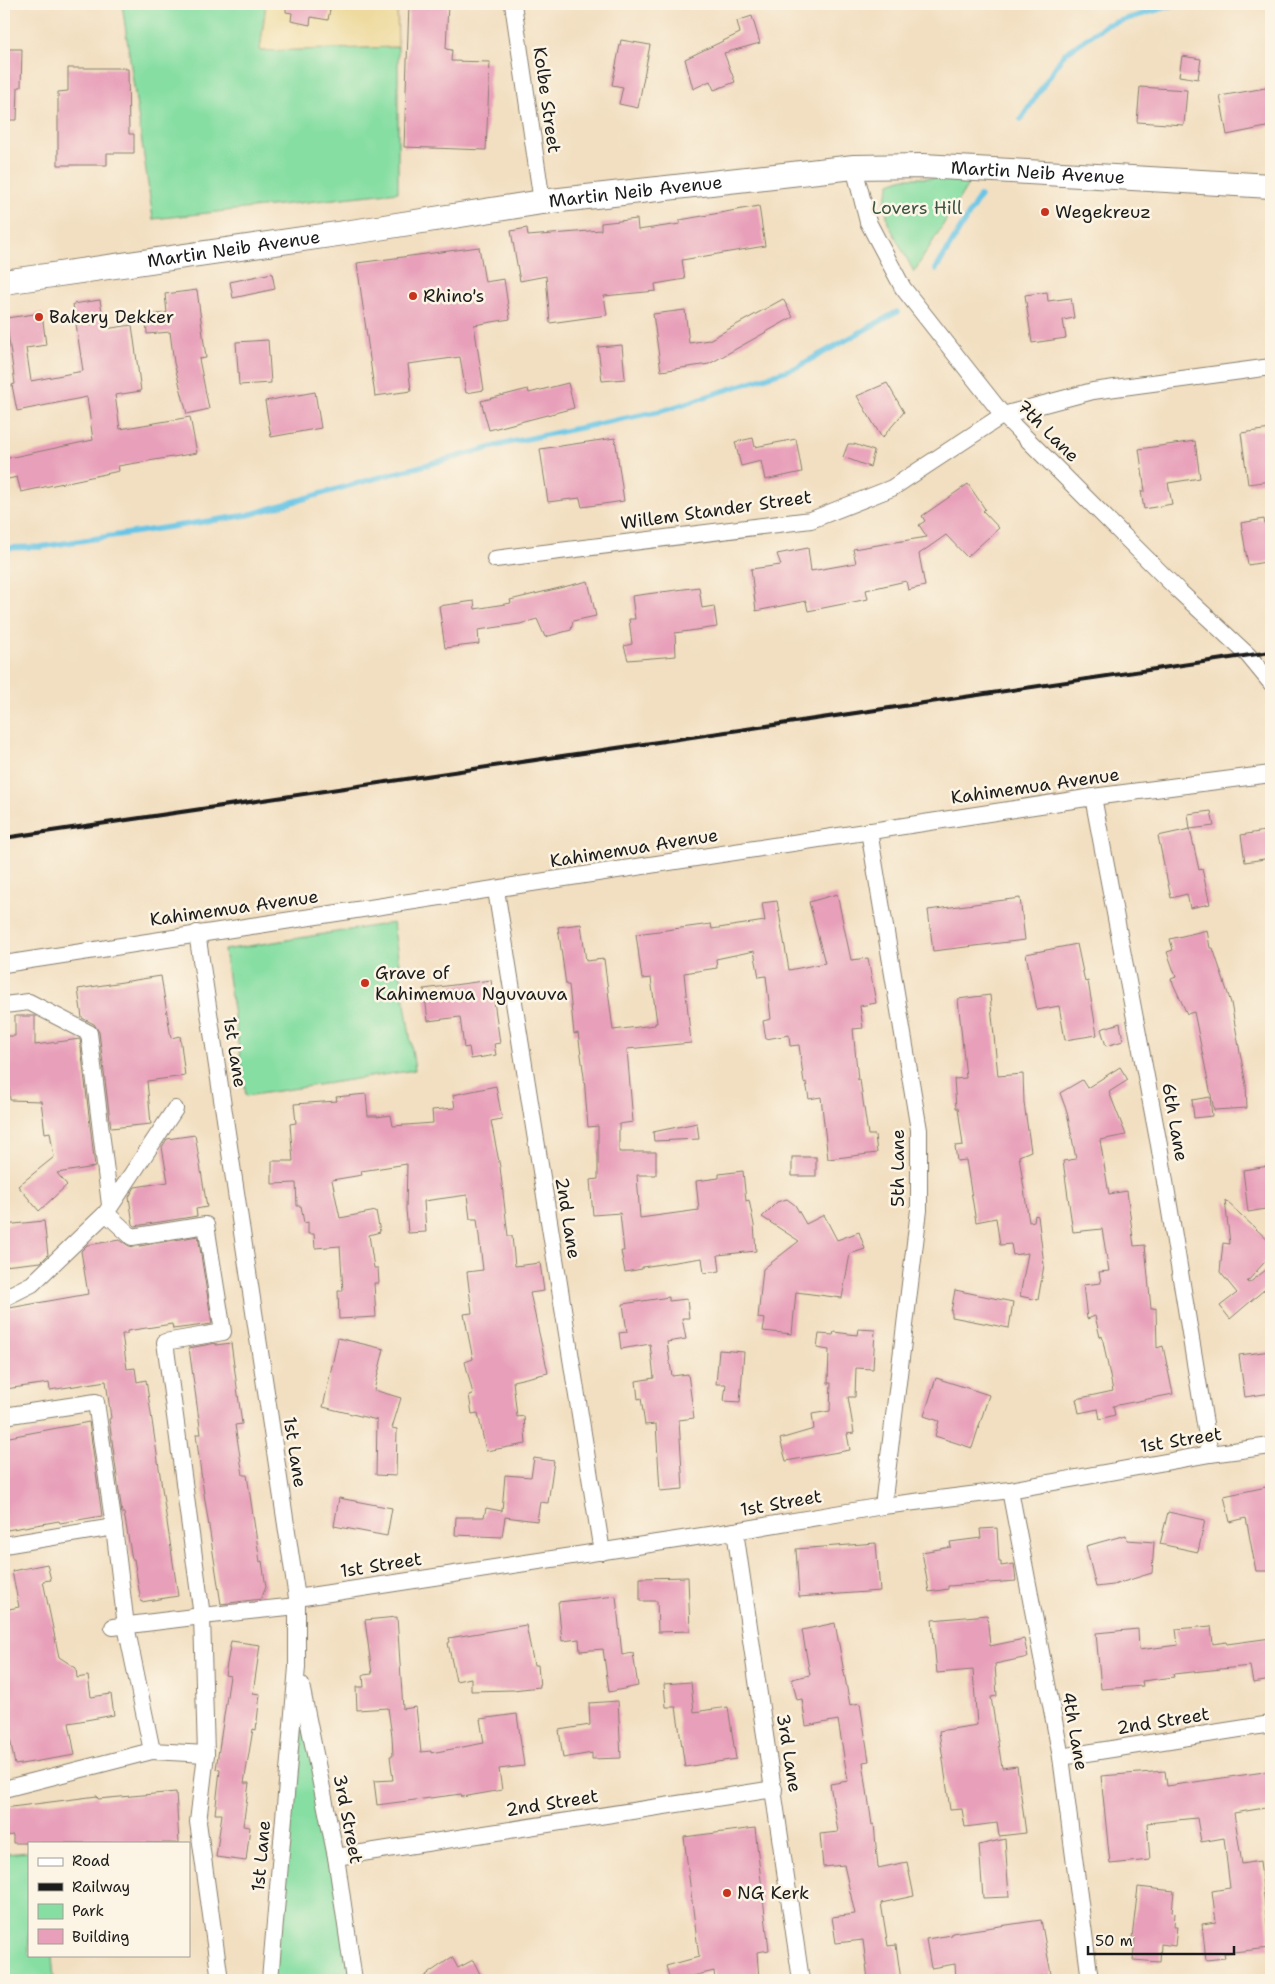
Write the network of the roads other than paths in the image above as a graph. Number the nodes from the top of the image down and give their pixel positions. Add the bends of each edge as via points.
1 (513, 4) edge
2 (854, 167) junction
3 (1271, 186) edge
4 (542, 202) junction
5 (4, 282) edge
6 (1271, 367) edge
7 (1003, 415) junction
8 (495, 559) dead end
9 (1271, 683) edge
10 (1271, 774) edge
11 (1093, 797) junction
12 (869, 831) junction
13 (496, 890) junction
14 (197, 933) junction
15 (4, 964) edge
16 (4, 1005) edge
17 (175, 1110) dead end
18 (108, 1209) junction
19 (4, 1298) edge
20 (4, 1416) edge
21 (1271, 1446) edge
22 (1210, 1454) junction
23 (1010, 1490) junction
24 (883, 1506) junction
25 (114, 1527) junction
26 (735, 1531) junction
27 (4, 1545) edge
28 (602, 1552) junction
29 (297, 1602) junction
30 (202, 1616) junction
31 (120, 1627) junction
32 (297, 1666) junction
33 (1271, 1724) edge
34 (152, 1751) junction
35 (206, 1754) junction
36 (1061, 1757) junction
37 (774, 1788) junction
38 (4, 1789) edge
39 (336, 1857) junction
40 (220, 1980) edge
41 (270, 1980) edge
42 (354, 1980) edge
43 (801, 1980) edge
44 (1090, 1980) edge

1 - 4 street, Kolbe Street
2 - 3 main road, Martin Neib Avenue via 923,166
2 - 4 main road, Martin Neib Avenue
2 - 7 street, 7th Lane via 868,222 903,288
4 - 5 main road, Martin Neib Avenue
6 - 7 street, Willem Stander Street via 1093,391
7 - 8 street, Willem Stander Street via 892,488 811,520
7 - 9 street, 7th Lane via 1178,590 1248,655
10 - 11 street, Kahimemua Avenue
11 - 12 street, Kahimemua Avenue
11 - 22 street, 6th Lane via 1159,1145
12 - 13 street, Kahimemua Avenue
12 - 24 street, 5th Lane via 919,1130 919,1210
13 - 14 street, Kahimemua Avenue
13 - 28 street, 2nd Lane
14 - 15 street, Kahimemua Avenue
14 - 29 street, 1st Lane
16 - 18 street via 29,1002 89,1033
17 - 18 street
18 - 19 street via 32,1284
18 - 30 street via 132,1237 206,1224 223,1332 165,1342
20 - 25 street via 96,1402
21 - 22 street, 1st Street
22 - 23 street, 1st Street
23 - 24 street, 1st Street
23 - 36 street, 4th Lane
24 - 26 street, 1st Street
25 - 27 street
25 - 31 street
26 - 28 street, 1st Street
26 - 37 street, 3rd Lane
28 - 29 street, 1st Street
29 - 30 street, 1st Street
29 - 32 street, 1st Lane
30 - 31 street, 1st Street
30 - 35 street
31 - 34 street
32 - 39 street, 3rd Street
32 - 41 street, 1st Lane
33 - 36 street, 2nd Street
34 - 35 street
34 - 38 street
35 - 40 street via 198,1822
36 - 44 street, 4th Lane
37 - 39 street, 2nd Street
37 - 43 street, 3rd Lane
39 - 42 street, 3rd Street

